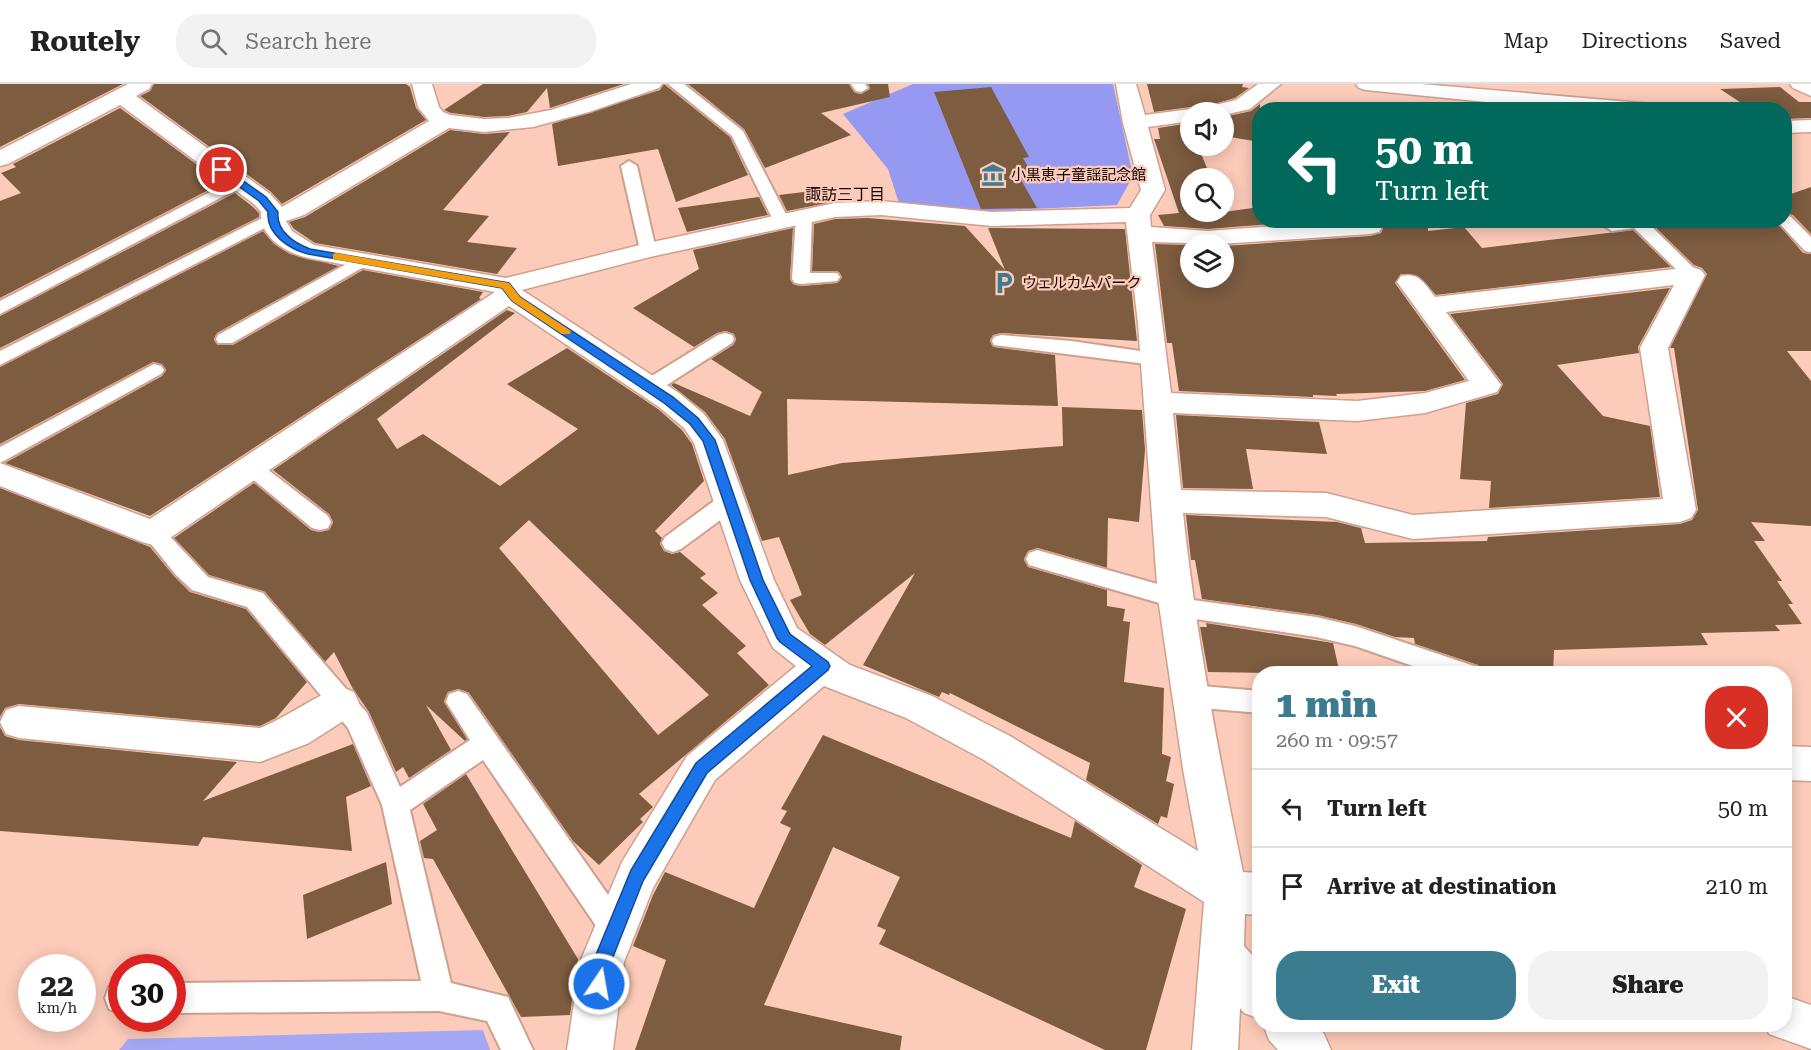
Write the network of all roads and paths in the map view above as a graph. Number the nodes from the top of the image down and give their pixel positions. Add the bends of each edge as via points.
1 (144, 84) edge
2 (422, 84) edge
3 (652, 84) edge
4 (675, 84) edge
5 (1126, 84) edge
6 (1271, 84) edge
7 (1366, 84) edge
8 (1800, 84) edge
9 (1811, 90) edge
10 (1517, 92) edge
11 (122, 96) junction
12 (1593, 102) edge
13 (1234, 107) edge
14 (1180, 117) edge
15 (445, 121) junction
16 (1134, 123) junction
17 (1811, 126) edge
18 (1792, 127) edge
19 (0, 159) edge
20 (629, 166) dead end
21 (239, 182) junction
22 (272, 218) junction
23 (792, 218) junction
24 (1139, 225) junction
25 (1792, 225) edge
26 (1355, 228) edge
27 (1651, 228) edge
28 (1811, 247) edge
29 (648, 250) junction
30 (361, 261) junction
31 (1692, 275) junction
32 (831, 277) dead end
33 (1410, 282) dead end
34 (508, 289) junction
35 (1428, 306) junction
36 (0, 308) edge
37 (225, 339) dead end
38 (725, 339) dead end
39 (1001, 341) dead end
40 (0, 359) edge
41 (1154, 359) junction
42 (154, 370) dead end
43 (649, 387) junction
44 (1158, 402) junction
45 (0, 456) edge
46 (250, 467) junction
47 (0, 474) edge
48 (730, 501) junction
49 (1167, 501) junction
50 (320, 522) dead end
51 (153, 533) junction
52 (673, 543) dead end
53 (1037, 558) dead end
54 (1176, 602) junction
55 (822, 666) junction
56 (1444, 666) edge
57 (1190, 696) junction
58 (1252, 701) edge
59 (458, 702) dead end
60 (341, 703) junction
61 (19, 722) dead end
62 (486, 743) junction
63 (1792, 763) edge
64 (1811, 764) edge
65 (395, 804) junction
66 (1243, 893) edge
67 (615, 929) junction
68 (1222, 954) junction
69 (1252, 988) edge
70 (439, 996) junction
71 (186, 998) edge
72 (1792, 1021) edge
73 (1811, 1028) edge
74 (1292, 1032) edge
75 (517, 1050) edge
76 (590, 1050) edge
77 (1215, 1050) edge
78 (1308, 1050) edge

1 - 11 street
2 - 15 street via 433,114
3 - 15 street via 523,123 482,125
4 - 23 lane via 738,134
5 - 16 street
6 - 13 street via 1243,105
7 - 10 street via 1472,96
8 - 9 street
10 - 12 street
11 - 19 street
11 - 21 street
14 - 16 street
15 - 22 street via 296,210
16 - 24 street via 1153,190
17 - 18 street
20 - 29 lane
21 - 22 street via 262,199 273,212
21 - 36 lane
22 - 30 street via 284,239 294,246
22 - 40 lane
23 - 24 street via 835,210 881,208 992,219
23 - 29 street
23 - 32 lane via 801,279
24 - 26 street via 1208,238
24 - 41 street
25 - 28 lane
27 - 31 lane
29 - 34 street
30 - 34 street
30 - 37 lane
31 - 35 street
31 - 49 street via 1654,348 1680,510 1413,527 1326,506
33 - 35 street
34 - 43 street via 516,299
34 - 46 street
35 - 44 street via 1487,385 1425,403 1357,411
38 - 43 lane
39 - 41 lane
41 - 44 street
42 - 45 lane
43 - 48 street via 694,421 708,440
44 - 49 street
46 - 50 lane
46 - 51 street
47 - 51 street
48 - 52 lane
48 - 55 street via 756,580 785,638
49 - 54 street
51 - 60 lane via 200,584 255,600
53 - 54 lane
54 - 56 lane via 1355,636
54 - 57 street
55 - 66 street via 837,676 919,707 997,748
55 - 67 street via 701,768 637,876
57 - 58 lane
57 - 66 street via 1202,769
59 - 62 lane
60 - 61 street via 296,731 260,745
60 - 65 lane via 358,721
62 - 65 lane
62 - 67 lane
63 - 64 street
65 - 70 lane
66 - 68 street
67 - 76 street via 602,962
68 - 69 street
68 - 77 street
70 - 71 lane
70 - 75 lane via 497,1008
72 - 73 street
74 - 78 street

